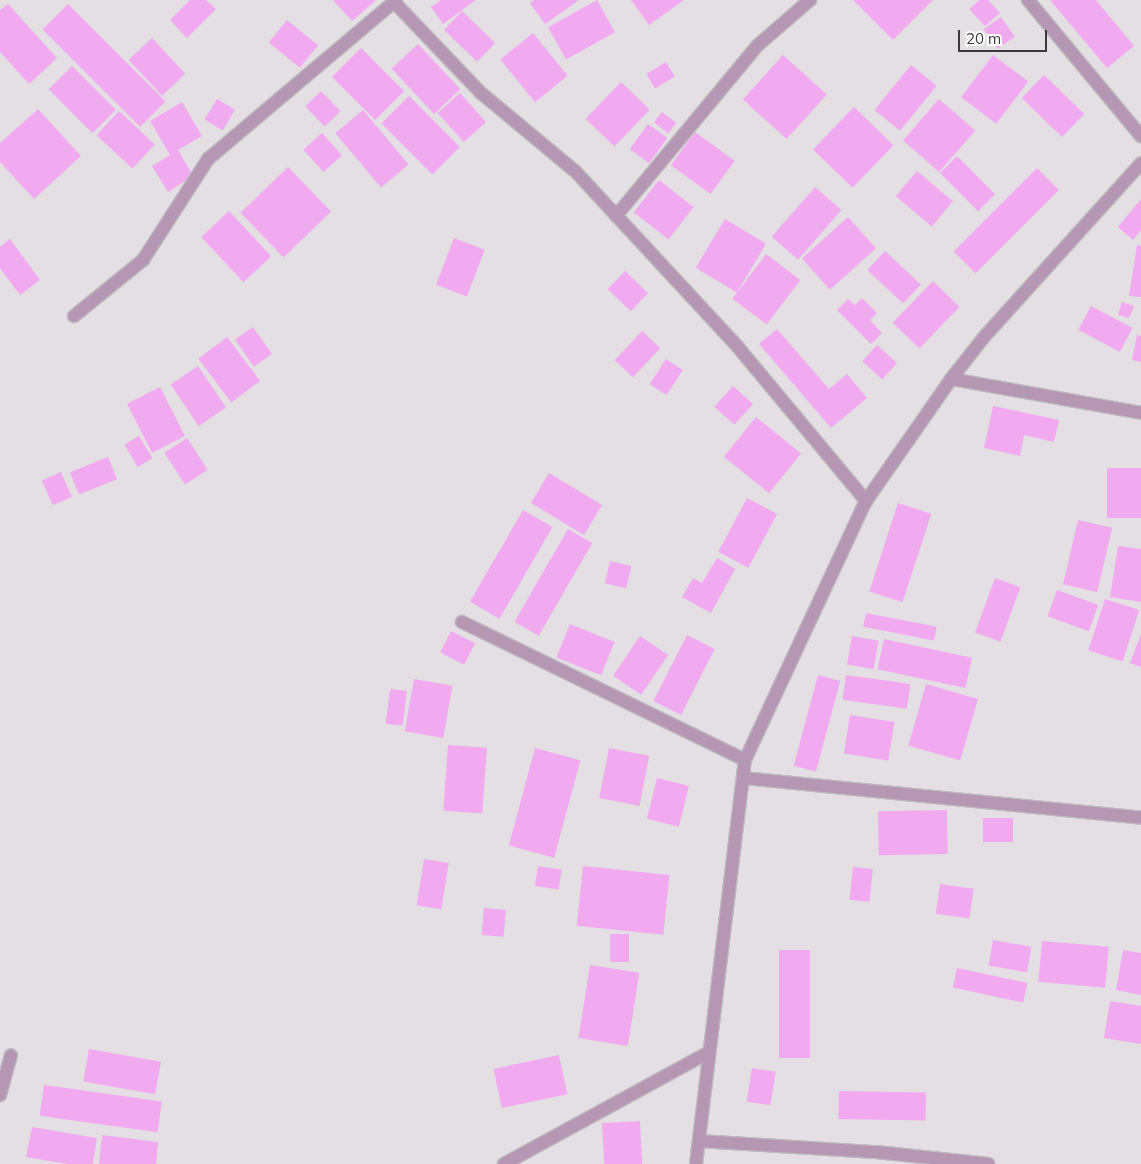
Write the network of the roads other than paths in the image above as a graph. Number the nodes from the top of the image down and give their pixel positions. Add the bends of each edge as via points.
1 (810, 0) edge
2 (1028, 0) edge
3 (395, 1) edge
4 (1141, 136) edge
5 (1141, 163) edge
6 (616, 216) junction
7 (74, 316) dead end
8 (951, 379) junction
9 (1141, 413) edge
10 (866, 501) junction
11 (462, 622) dead end
12 (745, 760) junction
13 (743, 778) junction
14 (1141, 818) edge
15 (708, 1053) junction
16 (11, 1055) dead end
17 (0, 1095) edge
18 (699, 1141) junction
19 (504, 1164) edge
20 (696, 1164) edge
21 (988, 1164) edge

1 - 6 street via 758,44
2 - 4 street
3 - 6 street via 481,93 574,171
3 - 7 street via 208,159 142,260
5 - 8 street via 984,337
6 - 10 street via 738,346
8 - 9 street
8 - 10 street
10 - 12 street
11 - 12 street
12 - 13 street
13 - 14 street
13 - 15 street
15 - 18 street
15 - 19 street
16 - 17 street
18 - 20 street
18 - 21 street via 876,1152

